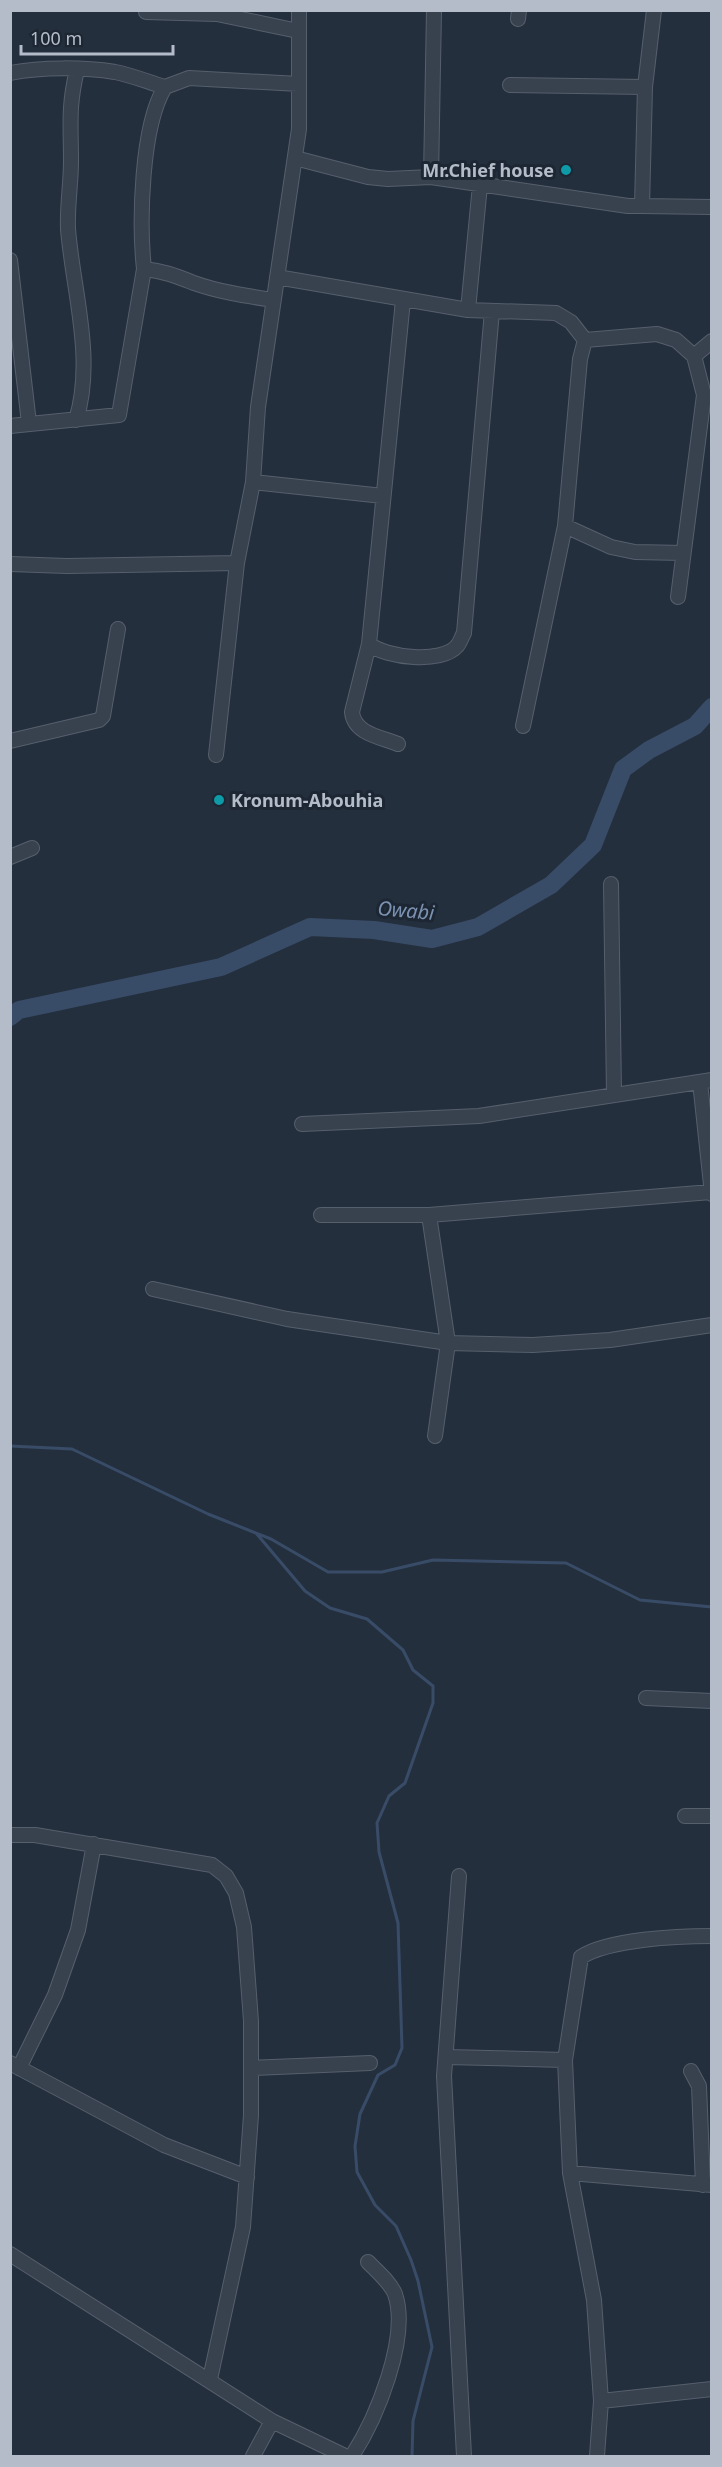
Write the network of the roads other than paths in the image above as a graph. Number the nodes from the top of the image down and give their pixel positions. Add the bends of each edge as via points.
1 (299, 10) edge
2 (434, 10) edge
3 (654, 10) edge
4 (146, 12) edge
5 (298, 31) junction
6 (77, 70) junction
7 (10, 73) edge
8 (299, 84) junction
9 (510, 85) dead end
10 (165, 87) junction
11 (645, 87) junction
12 (295, 158) junction
13 (431, 177) junction
14 (480, 185) junction
15 (642, 206) junction
16 (711, 207) edge
17 (10, 260) edge
18 (144, 269) junction
19 (277, 277) junction
20 (273, 300) junction
21 (403, 300) junction
22 (468, 310) junction
23 (492, 310) junction
24 (585, 340) junction
25 (711, 341) edge
26 (694, 356) junction
27 (76, 420) junction
28 (29, 423) junction
29 (10, 426) edge
30 (253, 482) junction
31 (383, 496) junction
32 (565, 526) junction
33 (683, 553) junction
34 (237, 563) junction
35 (10, 564) edge
36 (678, 597) dead end
37 (118, 629) dead end
38 (369, 644) junction
39 (523, 726) dead end
40 (10, 741) edge
41 (398, 744) dead end
42 (216, 755) dead end
43 (32, 848) dead end
44 (10, 857) edge
45 (611, 884) dead end
46 (706, 1081) edge
47 (614, 1094) junction
48 (302, 1124) dead end
49 (711, 1193) edge
50 (321, 1215) dead end
51 (429, 1215) junction
52 (153, 1289) dead end
53 (711, 1325) edge
54 (448, 1342) junction
55 (435, 1436) dead end
56 (646, 1698) dead end
57 (711, 1701) edge
58 (685, 1816) dead end
59 (711, 1816) edge
60 (10, 1835) edge
61 (94, 1844) junction
62 (459, 1876) dead end
63 (711, 1936) edge
64 (446, 2056) junction
65 (565, 2060) junction
66 (370, 2063) dead end
67 (15, 2065) edge
68 (251, 2068) junction
69 (691, 2071) dead end
70 (570, 2173) junction
71 (247, 2177) junction
72 (707, 2185) edge
73 (10, 2254) edge
74 (368, 2262) dead end
75 (210, 2379) junction
76 (711, 2389) edge
77 (601, 2401) junction
78 (272, 2421) junction
79 (253, 2457) edge
80 (345, 2457) edge
81 (352, 2457) edge
82 (464, 2457) edge
83 (597, 2457) edge

1 - 5 street
2 - 13 street
3 - 11 street
4 - 5 street via 217,14
5 - 8 street
6 - 7 street
6 - 10 street via 115,72
6 - 27 street via 70,100 68,196 83,375
8 - 10 street via 189,78
8 - 12 street via 301,109
9 - 11 street
10 - 18 street via 153,111 145,174
11 - 15 street
12 - 13 street via 368,177
12 - 19 street
13 - 14 street
14 - 15 street
14 - 22 street
15 - 16 street
17 - 28 street
18 - 20 street via 178,274 193,283
18 - 27 street via 121,412 116,417
19 - 20 street
19 - 21 street
20 - 30 street via 258,407
21 - 22 street
21 - 31 street
22 - 23 street
23 - 24 street via 556,313 571,322
23 - 38 street via 464,633 457,646 448,652 427,657 395,655
24 - 26 street via 657,334 676,340
24 - 32 street
25 - 26 street
26 - 33 street via 704,395
27 - 28 street
28 - 29 street
30 - 31 street
30 - 34 street
31 - 38 street
32 - 33 street via 611,547
32 - 39 street
33 - 36 street
34 - 35 street
34 - 42 street
37 - 40 street via 103,716
38 - 41 street via 352,716 361,729
43 - 44 street
45 - 47 street
46 - 47 street
46 - 49 street
47 - 48 street via 479,1116
49 - 51 street
50 - 51 street
51 - 54 street
52 - 54 street via 287,1318
53 - 54 street via 610,1340 533,1345
54 - 55 street
56 - 57 street
58 - 59 street
60 - 61 street
61 - 67 street via 78,1930 55,1995
61 - 68 street via 212,1865 226,1876 236,1893 244,1927
62 - 64 street
63 - 65 street via 676,1936 608,1947 582,1957
64 - 65 street
64 - 82 street
65 - 70 street
66 - 68 street
67 - 71 street via 164,2145
68 - 71 street
69 - 72 street via 699,2086
70 - 72 street
70 - 77 street via 594,2300
71 - 75 street via 238,2260
73 - 75 street
74 - 81 street via 394,2291 399,2321 385,2386
75 - 78 street
76 - 77 street
77 - 83 street
78 - 79 street
78 - 80 street

